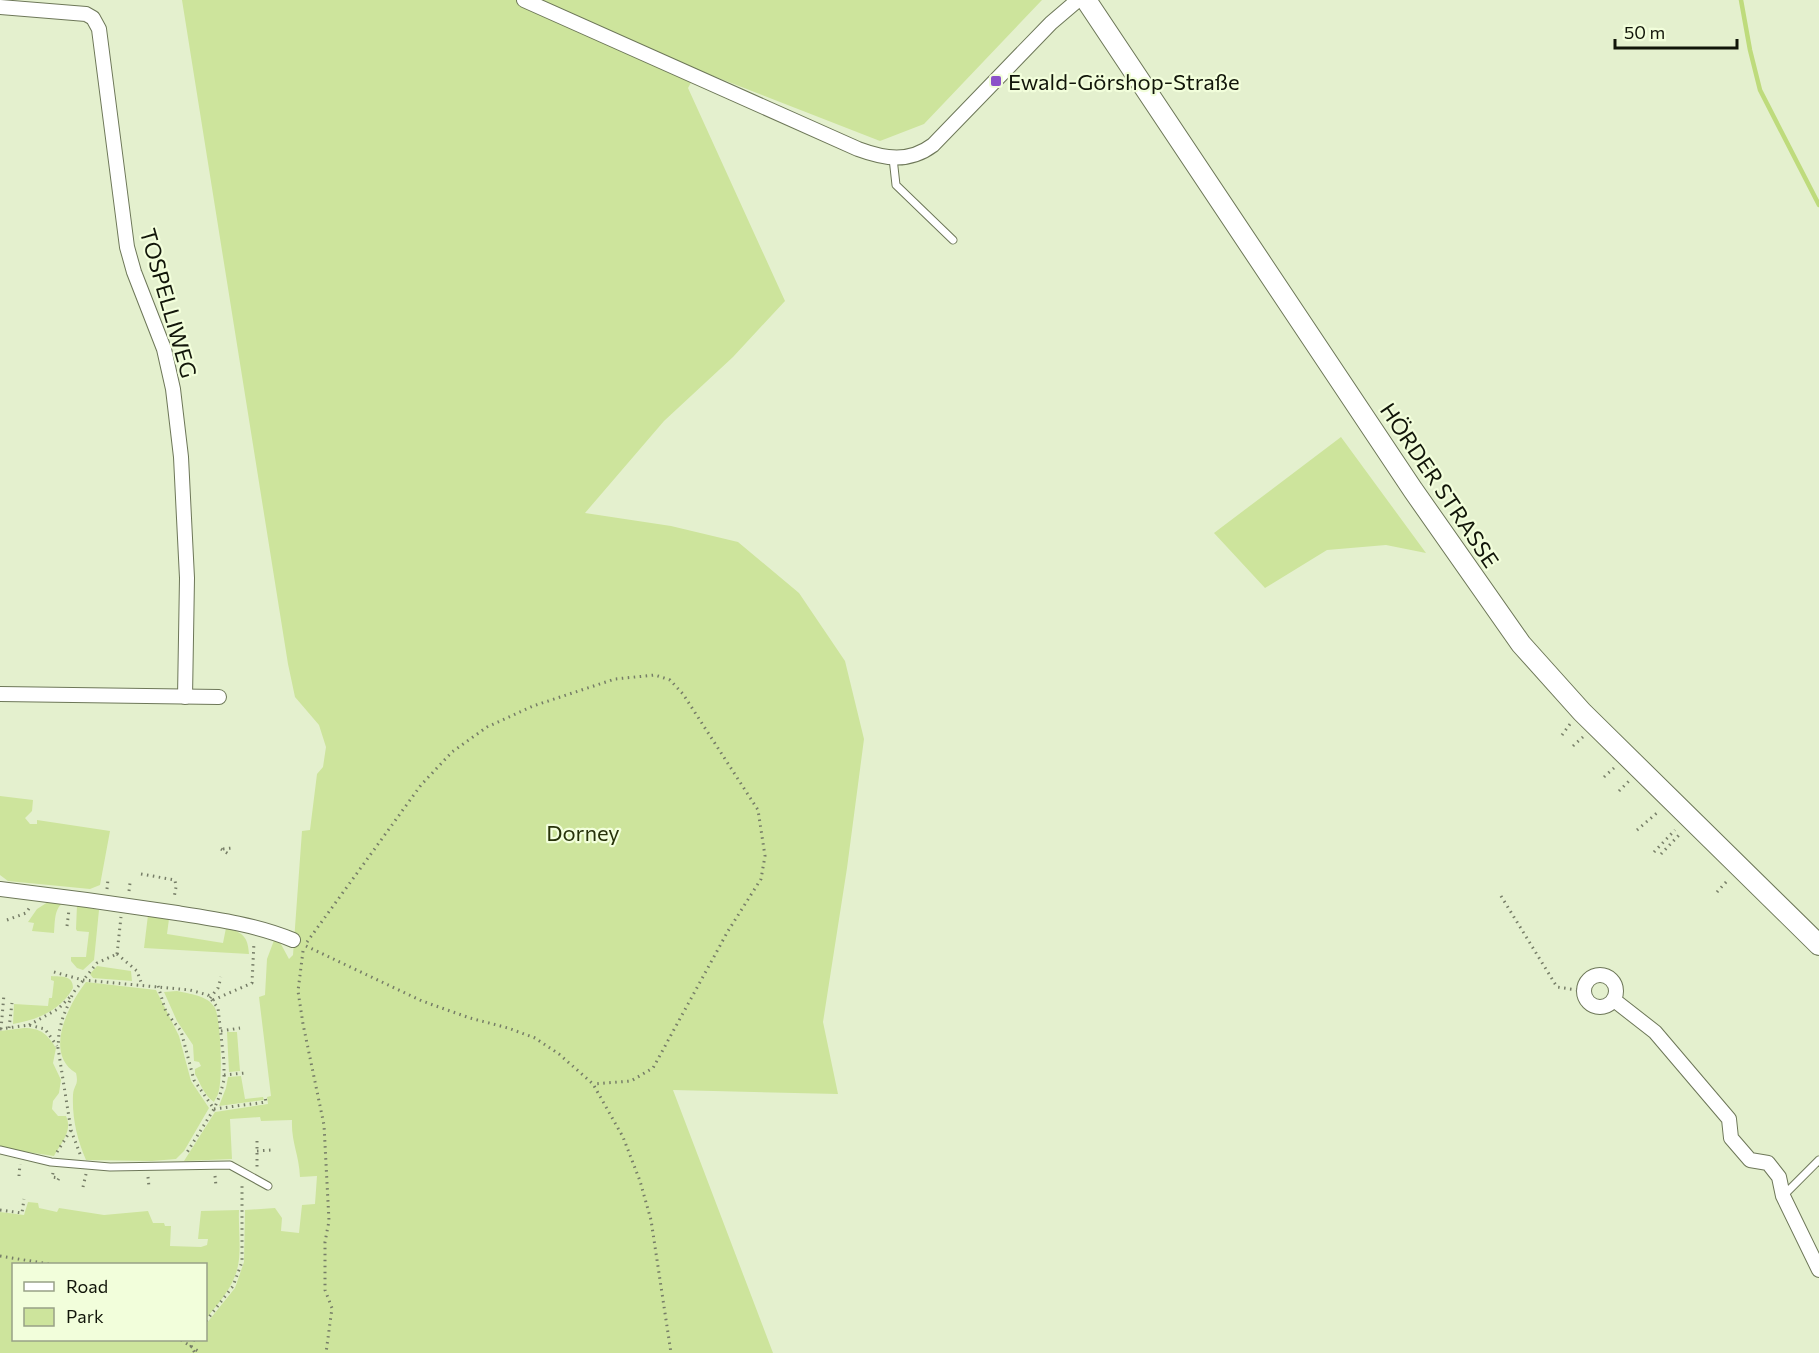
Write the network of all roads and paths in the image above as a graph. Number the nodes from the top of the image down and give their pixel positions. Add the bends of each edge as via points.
1 (524, 0) edge
2 (1078, 0) edge
3 (1086, 0) edge
4 (0, 7) edge
5 (893, 158) junction
6 (953, 240) dead end
7 (0, 694) edge
8 (185, 697) junction
9 (219, 697) dead end
10 (1571, 723) dead end
11 (1562, 735) dead end
12 (1584, 736) dead end
13 (1573, 746) dead end
14 (1615, 767) dead end
15 (1604, 777) dead end
16 (1629, 781) dead end
17 (1618, 791) dead end
18 (1658, 812) dead end
19 (1637, 830) dead end
20 (1676, 830) dead end
21 (1680, 834) dead end
22 (232, 848) dead end
23 (1654, 852) dead end
24 (1661, 854) dead end
25 (230, 855) dead end
26 (141, 874) dead end
27 (108, 879) dead end
28 (1727, 881) dead end
29 (130, 883) dead end
30 (176, 887) dead end
31 (107, 888) dead end
32 (0, 889) edge
33 (129, 891) dead end
34 (1717, 892) dead end
35 (1501, 896) dead end
36 (123, 904) junction
37 (20, 909) dead end
38 (19, 915) dead end
39 (12, 917) dead end
40 (7, 920) dead end
41 (254, 928) junction
42 (299, 943) junction
43 (1819, 945) edge
44 (117, 954) junction
45 (54, 972) dead end
46 (221, 977) dead end
47 (83, 980) junction
48 (142, 985) junction
49 (158, 986) junction
50 (1584, 991) junction
51 (73, 993) junction
52 (4, 994) dead end
53 (212, 999) junction
54 (1614, 1000) junction
55 (12, 1003) dead end
56 (29, 1025) junction
57 (9, 1028) junction
58 (0, 1029) edge
59 (240, 1029) dead end
60 (221, 1031) junction
61 (57, 1048) junction
62 (245, 1073) dead end
63 (224, 1075) junction
64 (592, 1084) junction
65 (265, 1097) dead end
66 (214, 1109) junction
67 (71, 1130) junction
68 (257, 1141) dead end
69 (0, 1150) edge
70 (272, 1150) dead end
71 (257, 1151) junction
72 (1819, 1160) edge
73 (51, 1161) junction
74 (85, 1165) junction
75 (178, 1166) junction
76 (242, 1171) junction
77 (52, 1177) dead end
78 (256, 1179) junction
79 (58, 1180) dead end
80 (268, 1186) dead end
81 (1783, 1196) junction
82 (24, 1199) dead end
83 (0, 1210) edge
84 (0, 1256) edge
85 (43, 1263) edge
86 (1819, 1270) edge
87 (207, 1320) edge
88 (183, 1341) edge
89 (194, 1341) edge
90 (191, 1346) junction
91 (195, 1353) edge
92 (201, 1353) edge
93 (326, 1353) edge
94 (671, 1353) edge

1 - 5 street via 858,149
2 - 5 street via 933,145 917,155
3 - 43 main road, HÖRDER STRASSE via 1509,629 1582,712
4 - 8 street, TOSPELLIWEG via 86,14 99,29 127,247 164,349 173,389 187,578
5 - 6 lane via 896,186
7 - 8 street
8 - 9 street
10 - 11 path
12 - 13 path
14 - 15 path
16 - 17 path
18 - 19 path
20 - 23 path
21 - 24 path
22 - 25 path via 221,849
26 - 30 path via 174,880
27 - 31 path
28 - 34 path
29 - 33 path
32 - 36 street
35 - 50 path via 1557,987
36 - 41 street
36 - 44 path
37 - 38 path
39 - 40 path
41 - 42 street
41 - 53 path via 252,983
42 - 64 path via 422,1001 534,1038
42 - 64 path via 421,785 452,752 478,733 533,706 615,679 655,675 670,680 758,810 765,856 761,879 653,1068 631,1081
42 - 93 path via 298,991 324,1125 329,1221 325,1290 332,1308
44 - 47 path via 97,963
44 - 48 path via 137,971
45 - 47 path
46 - 53 path
47 - 48 path
47 - 51 path
48 - 49 path
49 - 53 path via 190,990
49 - 66 path via 166,1012 181,1031 194,1080
50 - 54 street via 1586,1000 1594,1006 1603,1007
50 - 54 street via 1589,978 1605,975 1616,984
51 - 56 path via 58,1009
51 - 61 path
52 - 58 path
53 - 60 path via 218,1008
54 - 81 street via 1655,1032 1729,1119 1731,1138 1750,1160 1768,1163 1779,1177
55 - 57 path
56 - 57 path
56 - 61 path via 45,1029
57 - 58 path
59 - 60 path
60 - 63 path
61 - 67 path
62 - 63 path
63 - 66 path
64 - 94 path via 623,1137 640,1181 651,1220
65 - 66 path via 266,1102
66 - 75 path
67 - 73 path
67 - 74 path
68 - 71 path
69 - 73 lane
70 - 71 path
71 - 78 path
72 - 81 lane
73 - 74 lane
74 - 75 lane
75 - 76 lane via 230,1165
76 - 78 lane
76 - 87 path via 242,1262 233,1286
77 - 79 path
78 - 80 lane
81 - 86 street
82 - 83 path via 22,1213
84 - 85 path
88 - 90 path
89 - 90 path
90 - 91 path
90 - 92 path

